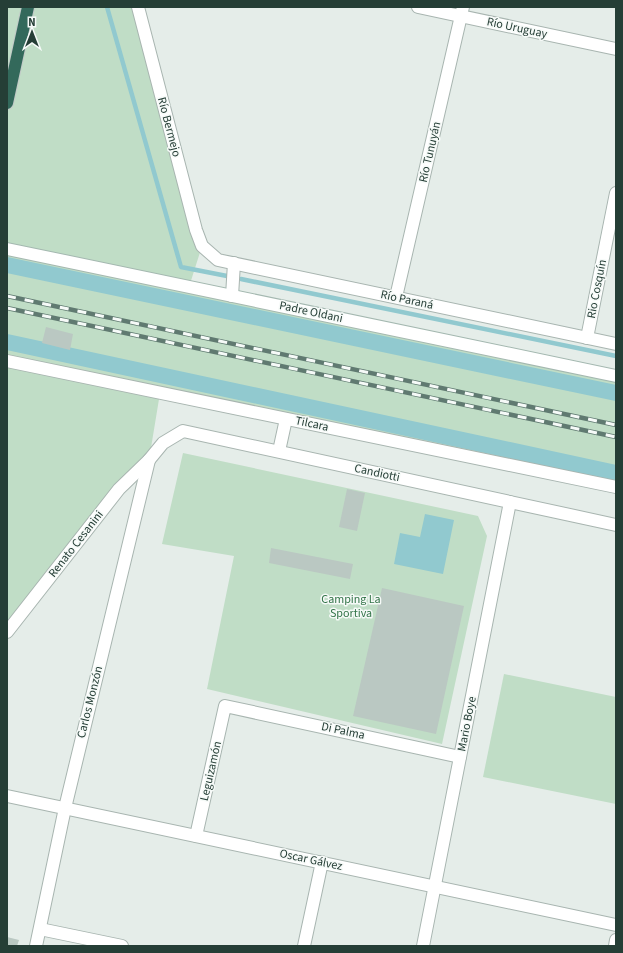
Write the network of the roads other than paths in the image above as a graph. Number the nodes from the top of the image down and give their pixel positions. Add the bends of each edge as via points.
1 (28, 7) edge
2 (138, 7) edge
3 (418, 7) edge
4 (462, 12) edge
5 (616, 49) edge
6 (7, 103) edge
7 (616, 193) edge
8 (202, 246) joint
9 (7, 249) edge
10 (234, 263) junction
11 (232, 296) junction
12 (396, 298) junction
13 (587, 338) junction
14 (616, 344) edge
15 (7, 361) edge
16 (616, 376) edge
17 (286, 419) junction
18 (279, 451) junction
19 (149, 460) junction
20 (616, 487) edge
21 (510, 502) junction
22 (616, 525) edge
23 (7, 632) edge
24 (226, 706) joint
25 (460, 757) junction
26 (7, 796) edge
27 (64, 808) junction
28 (196, 836) junction
29 (322, 862) junction
30 (435, 886) junction
31 (616, 925) edge
32 (40, 929) junction
33 (616, 940) edge
34 (36, 946) edge
35 (122, 946) edge
36 (304, 946) edge
37 (423, 946) edge
38 (615, 946) edge

1 - 6 highway
2 - 8 street, Río Bermejo
3 - 4 street, Río Uruguay
4 - 5 street, Río Uruguay
4 - 12 street, Río Tunuyán
7 - 13 street, Rio Cosquín
8 - 10 street, Río Paraná via 218,260
9 - 11 street, Padre Oldani
10 - 11 street
10 - 12 street, Río Paraná
11 - 16 street, Padre Oldani
12 - 13 street, Río Paraná
13 - 14 street, Río Paraná
15 - 17 street, Tilcara
17 - 18 street
17 - 20 street, Tilcara
18 - 19 street, Candiotti via 183,430 163,443
18 - 21 street, Candiotti
19 - 23 street, Renato Cesanini via 119,489
19 - 27 street, Carlos Monzón
21 - 22 street, Candiotti
21 - 25 street, Mario Boye
24 - 25 street, Di Palma
24 - 28 street, Leguizamón
25 - 30 street, Mario Boye
26 - 27 street, Oscar Gálvez
27 - 28 street, Oscar Gálvez
27 - 32 street, Carlos Monzón
28 - 29 street, Oscar Gálvez
29 - 30 street, Oscar Gálvez
29 - 36 street
30 - 31 street, Oscar Gálvez
30 - 37 street, Mario Boye
32 - 34 street, Carlos Monzón
32 - 35 street
33 - 38 street

